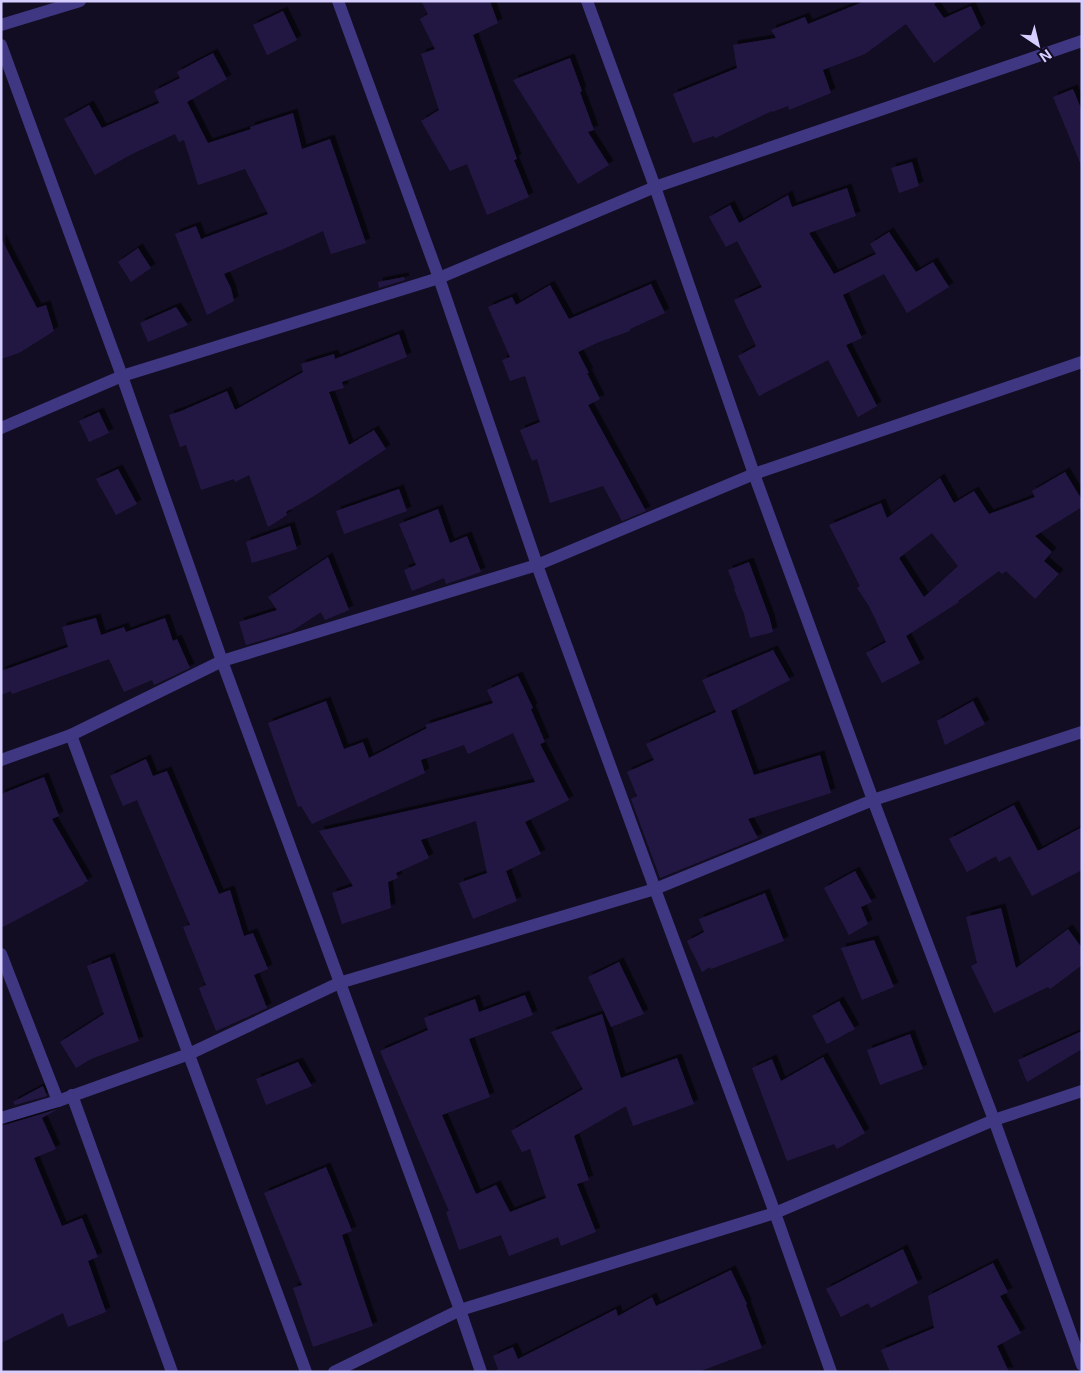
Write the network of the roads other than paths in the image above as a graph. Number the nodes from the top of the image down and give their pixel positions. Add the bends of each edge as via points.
1 (80, 1) edge
2 (338, 1) edge
3 (587, 1) edge
4 (1, 25) edge
5 (1082, 41) edge
6 (1, 45) edge
7 (655, 187) junction
8 (439, 278) junction
9 (1082, 362) edge
10 (122, 376) junction
11 (1, 428) edge
12 (754, 474) junction
13 (537, 565) junction
14 (222, 662) junction
15 (1082, 732) edge
16 (71, 734) junction
17 (1, 760) edge
18 (872, 800) junction
19 (655, 889) junction
20 (1, 954) edge
21 (339, 983) junction
22 (189, 1054) junction
23 (1082, 1091) edge
24 (72, 1096) junction
25 (58, 1101) junction
26 (1, 1118) edge
27 (994, 1120) junction
28 (775, 1212) junction
29 (460, 1310) junction
30 (1082, 1365) edge
31 (172, 1372) edge
32 (306, 1372) edge
33 (334, 1372) edge
34 (481, 1372) edge
35 (831, 1372) edge

1 - 4 street
2 - 8 street
3 - 7 street
5 - 7 street
6 - 10 street
7 - 8 street
7 - 12 street
8 - 10 street
8 - 13 street
9 - 12 street
10 - 11 street
10 - 14 street
12 - 13 street
12 - 18 street
13 - 14 street
13 - 19 street
14 - 16 street
14 - 21 street
15 - 18 street
16 - 17 street
16 - 22 street
18 - 19 street
18 - 27 street
19 - 21 street
19 - 28 street
20 - 25 street
21 - 22 street
21 - 29 street
22 - 24 street
22 - 32 street
23 - 27 street
24 - 25 street
24 - 31 street
25 - 26 street
27 - 28 street
27 - 30 street
28 - 29 street
28 - 35 street
29 - 33 street
29 - 34 street

